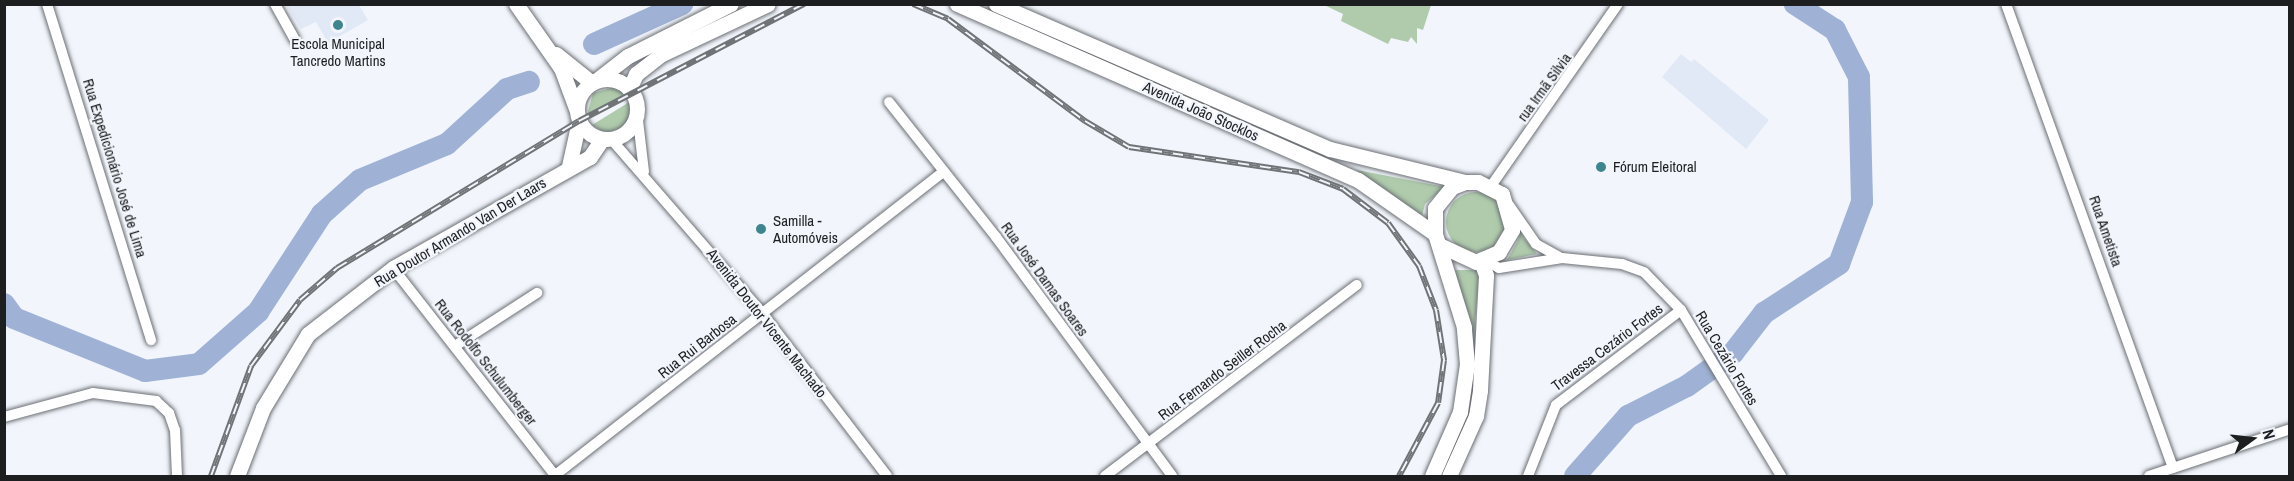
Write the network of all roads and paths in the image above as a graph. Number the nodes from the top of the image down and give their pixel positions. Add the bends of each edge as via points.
1 (46, 4) edge
2 (275, 4) edge
3 (516, 4) edge
4 (731, 4) edge
5 (768, 4) edge
6 (957, 4) edge
7 (996, 4) edge
8 (1618, 4) edge
9 (2006, 4) edge
10 (295, 40) dead end
11 (549, 49) junction
12 (595, 82) junction
13 (629, 89) junction
14 (889, 102) dead end
15 (637, 112) junction
16 (578, 116) junction
17 (606, 139) junction
18 (569, 166) junction
19 (644, 172) junction
20 (944, 172) junction
21 (1465, 182) junction
22 (1491, 186) junction
23 (1507, 202) junction
24 (1438, 240) junction
25 (1562, 258) junction
26 (1483, 260) junction
27 (393, 268) junction
28 (1356, 285) dead end
29 (537, 293) dead end
30 (1681, 310) junction
31 (762, 313) junction
32 (151, 340) dead end
33 (455, 346) junction
34 (4, 417) edge
35 (2289, 429) edge
36 (1148, 446) junction
37 (2173, 468) junction
38 (554, 476) edge
39 (177, 477) edge
40 (237, 477) edge
41 (887, 477) edge
42 (1105, 477) edge
43 (1172, 477) edge
44 (1432, 477) edge
45 (1449, 477) edge
46 (1528, 477) edge
47 (1781, 477) edge
48 (2149, 477) edge

1 - 32 street, Rua Expedicionário José de Lima
2 - 10 street
3 - 11 main road
4 - 12 main road via 628,56
5 - 13 main road via 660,55 636,74
6 - 24 main road, Avenida João Stocklos via 1358,180
7 - 21 main road, Avenida João Stocklos via 1330,148
8 - 22 street, rua Irmã Silvia
9 - 37 street, Rua Ametista
11 - 12 main road
11 - 16 main road
12 - 13 main road via 617,80
12 - 16 main road via 582,92
13 - 15 main road
14 - 20 street, Rua José Damas Soares
15 - 17 main road via 629,130
15 - 19 street
16 - 17 main road
16 - 18 main road
17 - 18 main road, Rua Doutor Armando Van Der Laars via 590,157
17 - 19 street, Avenida Doutor Vicente Machado
18 - 27 main road, Rua Doutor Armando Van Der Laars
19 - 31 street, Avenida Doutor Vicente Machado
20 - 31 street, Rua Rui Barbosa
20 - 36 street, Rua José Damas Soares
21 - 22 main road, Avenida João Stocklos
21 - 24 main road via 1439,202
22 - 23 main road
23 - 25 street, Rua Cezário Fortes via 1536,244
23 - 26 main road via 1512,230 1499,252
24 - 26 main road, Avenida João Stocklos via 1463,260
24 - 44 main road via 1464,327 1467,364 1460,412
25 - 26 street, Rua Cezário Fortes via 1499,268
25 - 30 street, Rua Cezário Fortes via 1622,264 1644,272
26 - 45 main road via 1486,275 1476,416
27 - 33 street, Rua Rodolfo Schulumberger
27 - 40 main road, Rua Doutor Armando Van Der Laars via 325,320 291,356
28 - 36 street, Rua Fernando Seiller Rocha
29 - 33 street
30 - 46 street, Travessa Cezário Fortes via 1556,405
30 - 47 street, Rua Cezário Fortes
31 - 38 street, Rua Rui Barbosa
31 - 41 street, Avenida Doutor Vicente Machado
33 - 38 street, Rua Rodolfo Schulumberger
34 - 39 street via 93,393 156,400 169,412 180,461
35 - 37 street
36 - 42 street, Rua Fernando Seiller Rocha
36 - 43 street, Rua José Damas Soares
37 - 48 street

